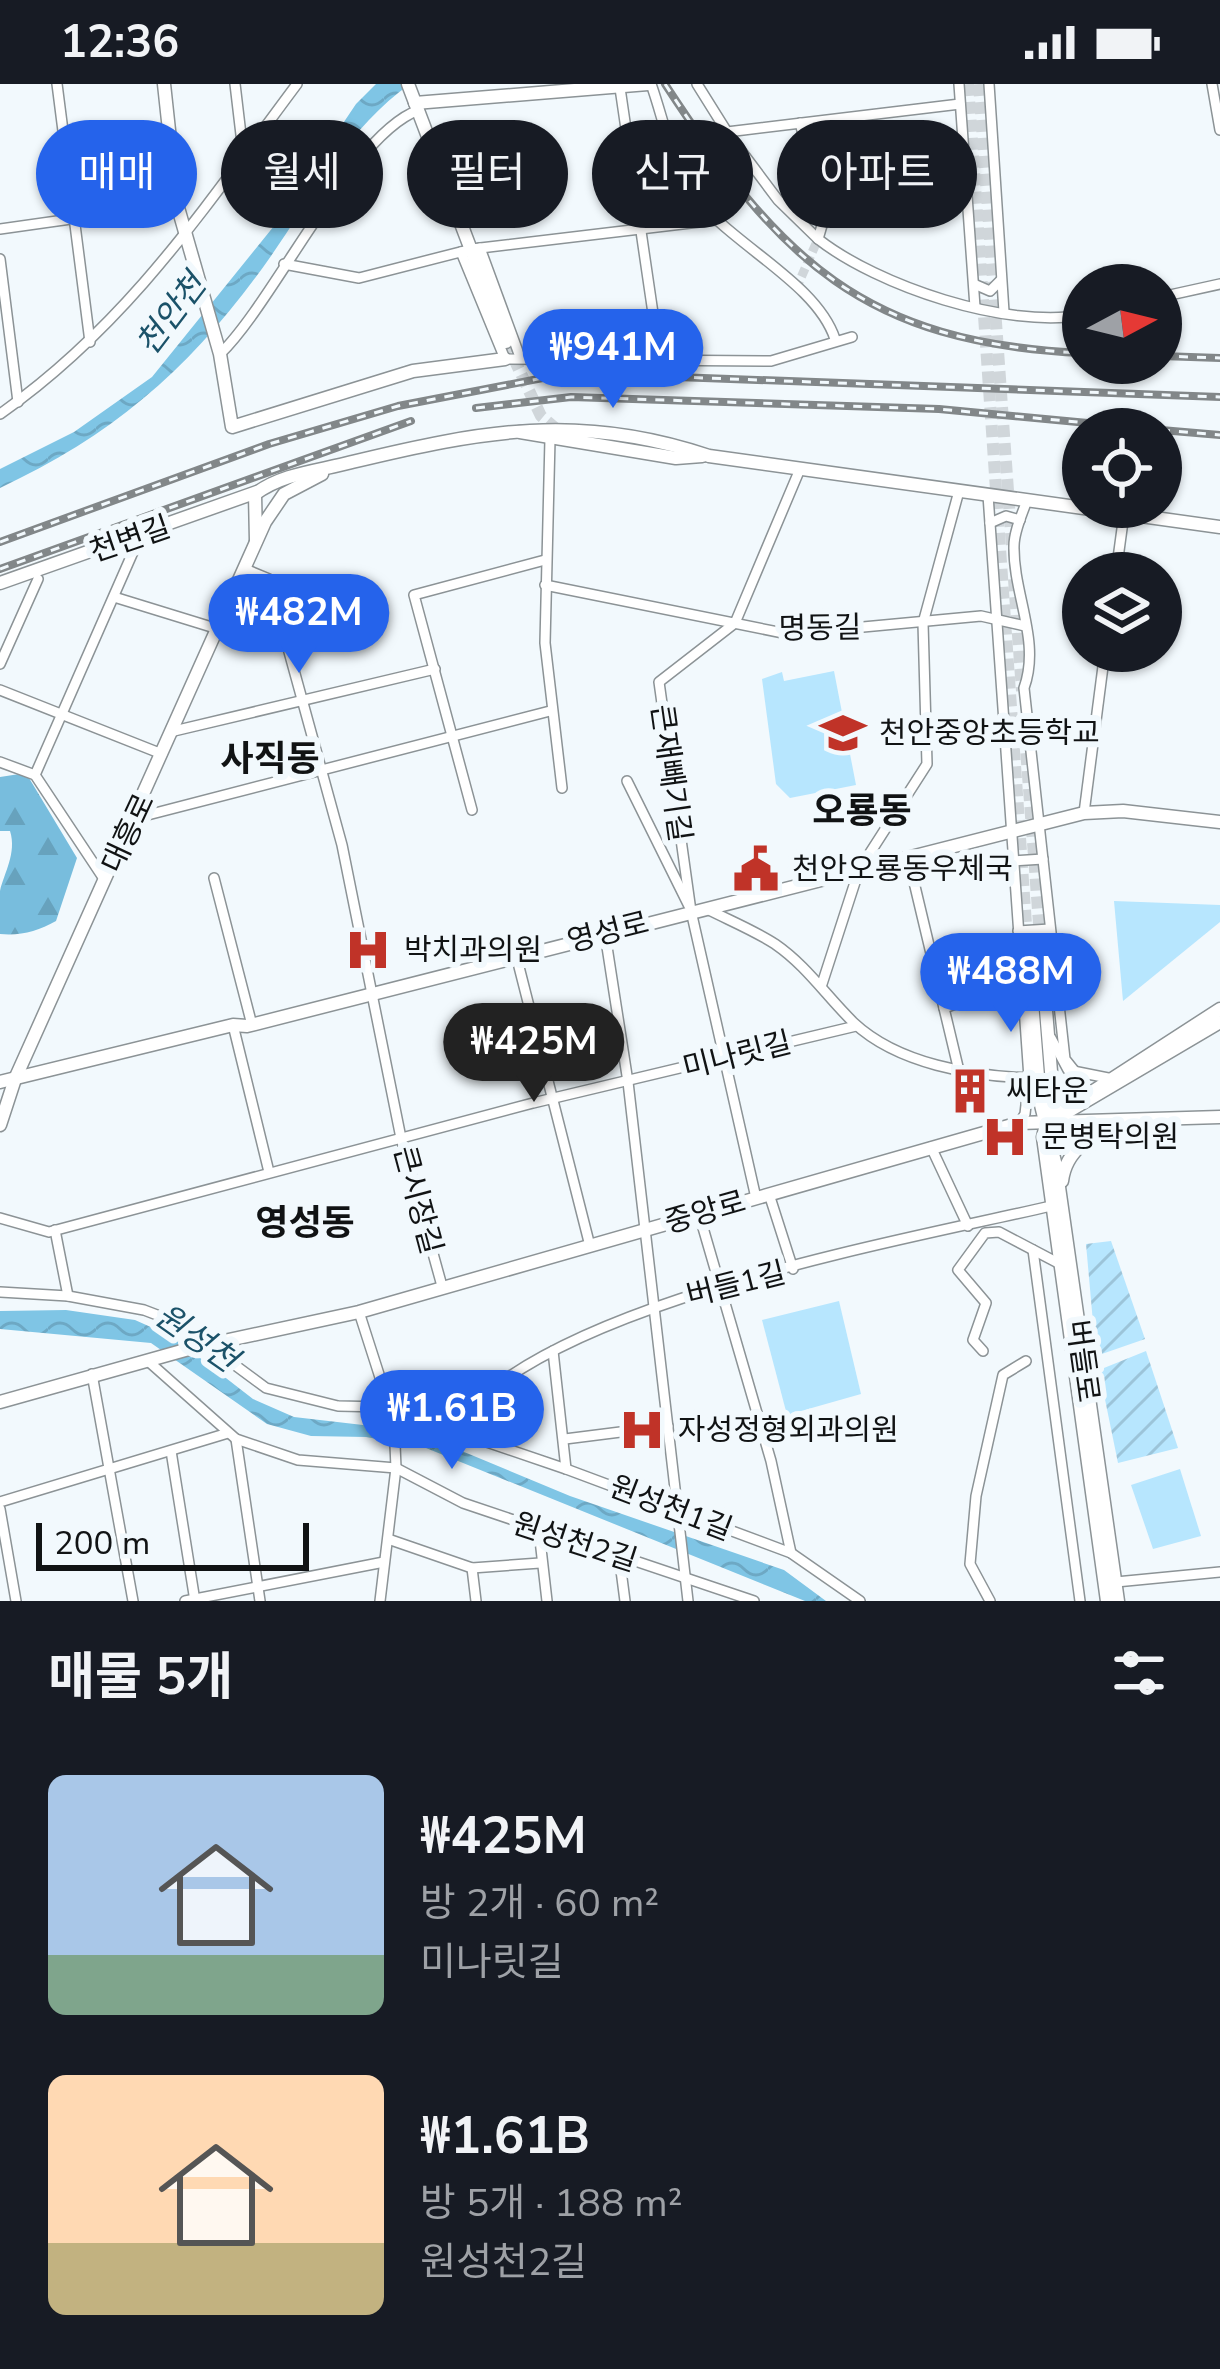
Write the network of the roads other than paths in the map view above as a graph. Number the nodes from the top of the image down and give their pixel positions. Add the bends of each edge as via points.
1 (57, 84) edge
2 (164, 84) edge
3 (236, 84) edge
4 (297, 84) edge
5 (649, 84) edge
6 (697, 84) edge
7 (959, 84) edge
8 (988, 84) edge
9 (1212, 84) edge
10 (620, 88) junction
11 (414, 98) edge
12 (961, 104) junction
13 (62, 120) edge
14 (168, 120) edge
15 (240, 120) edge
16 (272, 120) edge
17 (662, 120) edge
18 (720, 120) edge
19 (825, 120) edge
20 (1220, 130) edge
21 (753, 167) edge
22 (221, 191) edge
23 (36, 224) edge
24 (75, 228) edge
25 (186, 228) edge
26 (654, 228) edge
27 (725, 228) edge
28 (821, 228) edge
29 (0, 230) edge
30 (638, 230) junction
31 (189, 235) junction
32 (818, 239) junction
33 (471, 249) junction
34 (0, 259) edge
35 (284, 264) junction
36 (1001, 280) junction
37 (974, 284) junction
38 (1220, 284) edge
39 (1182, 292) edge
40 (975, 307) junction
41 (1004, 312) junction
42 (1062, 318) edge
43 (852, 337) dead end
44 (835, 339) junction
45 (89, 342) junction
46 (506, 342) tunnel mouth
47 (218, 347) junction
48 (513, 358) junction
49 (660, 361) junction
50 (18, 402) junction
51 (0, 414) edge
52 (510, 430) junction
53 (571, 436) dead end
54 (550, 439) junction
55 (709, 456) junction
56 (344, 464) junction
57 (800, 469) junction
58 (260, 490) junction
59 (959, 491) junction
60 (988, 495) junction
61 (1027, 500) junction
62 (1062, 505) edge
63 (266, 509) junction
64 (1020, 520) junction
65 (1182, 521) edge
66 (991, 524) junction
67 (1220, 526) edge
68 (136, 540) junction
69 (545, 560) junction
70 (245, 569) junction
71 (38, 579) junction
72 (545, 585) junction
73 (0, 588) edge
74 (114, 597) junction
75 (995, 618) junction
76 (923, 622) junction
77 (735, 623) junction
78 (1025, 626) junction
79 (218, 629) junction
80 (0, 664) edge
81 (435, 669) junction
82 (1102, 672) edge
83 (0, 690) edge
84 (302, 699) junction
85 (550, 711) junction
86 (64, 712) junction
87 (174, 731) junction
88 (453, 736) junction
89 (164, 755) junction
90 (0, 762) edge
91 (318, 771) junction
92 (35, 775) junction
93 (627, 781) dead end
94 (562, 788) dead end
95 (472, 810) dead end
96 (1084, 813) junction
97 (136, 818) junction
98 (1220, 822) edge
99 (1039, 823) junction
100 (1010, 830) junction
101 (908, 857) junction
102 (1043, 859) junction
103 (1012, 861) junction
104 (859, 870) junction
105 (214, 878) dead end
106 (105, 881) junction
107 (709, 909) junction
108 (691, 911) junction
109 (605, 932) junction
110 (1034, 932) junction
111 (516, 955) junction
112 (1022, 982) junction
113 (822, 984) junction
114 (375, 991) junction
115 (944, 1008) junction
116 (1220, 1009) edge
117 (1220, 1022) edge
118 (233, 1025) junction
119 (252, 1025) junction
120 (856, 1026) junction
121 (1048, 1027) junction
122 (724, 1059) junction
123 (959, 1071) junction
124 (1077, 1074) junction
125 (1029, 1078) junction
126 (8, 1080) edge
127 (1113, 1081) junction
128 (628, 1082) junction
129 (556, 1099) junction
130 (1220, 1117) edge
131 (1131, 1119) junction
132 (1046, 1121) junction
133 (1018, 1124) junction
134 (0, 1126) edge
135 (401, 1138) junction
136 (932, 1147) junction
137 (269, 1172) junction
138 (762, 1196) junction
139 (1056, 1200) junction
140 (699, 1214) junction
141 (0, 1218) edge
142 (968, 1226) junction
143 (645, 1229) junction
144 (52, 1231) junction
145 (590, 1246) junction
146 (1033, 1250) junction
147 (1060, 1264) junction
148 (793, 1269) junction
149 (442, 1286) junction
150 (722, 1288) junction
151 (0, 1292) edge
152 (68, 1296) junction
153 (651, 1306) junction
154 (359, 1312) junction
155 (203, 1345) junction
156 (554, 1351) junction
157 (982, 1351) dead end
158 (150, 1360) junction
159 (1025, 1360) dead end
160 (92, 1374) junction
161 (0, 1402) edge
162 (393, 1416) junction
163 (668, 1426) junction
164 (452, 1430) junction
165 (232, 1436) junction
166 (566, 1439) junction
167 (171, 1451) junction
168 (395, 1463) junction
169 (109, 1466) junction
170 (566, 1469) junction
171 (0, 1505) edge
172 (678, 1516) junction
173 (538, 1531) junction
174 (388, 1539) junction
175 (3, 1546) edge
176 (791, 1553) junction
177 (619, 1556) junction
178 (384, 1562) junction
179 (540, 1562) junction
180 (472, 1568) junction
181 (684, 1571) junction
182 (1220, 1572) edge
183 (1116, 1582) junction
184 (258, 1587) junction
185 (195, 1600) edge
186 (16, 1601) edge
187 (133, 1601) edge
188 (185, 1601) edge
189 (260, 1601) edge
190 (380, 1601) edge
191 (476, 1601) edge
192 (547, 1601) edge
193 (625, 1601) edge
194 (688, 1601) edge
195 (752, 1601) edge
196 (860, 1601) edge
197 (990, 1601) edge
198 (1080, 1601) edge
199 (1107, 1601) edge
200 (1118, 1601) edge

1 - 13 street
2 - 14 street
3 - 15 street
4 - 16 street
5 - 10 street
5 - 17 street
6 - 18 street
7 - 12 street
8 - 36 street
9 - 20 street
10 - 11 street
10 - 30 street
11 - 33 street
11 - 35 street
12 - 19 street
12 - 37 street
21 - 32 street
22 - 31 street
23 - 29 street
24 - 45 street
25 - 31 street
26 - 30 street
27 - 44 street via 806,297
28 - 32 street
30 - 33 street
30 - 49 street
31 - 45 street
31 - 47 street
32 - 40 street via 881,279
33 - 35 street via 359,278
33 - 46 street
33 - 48 street
33 - 48 street
34 - 50 street
35 - 47 street via 261,307
36 - 37 street via 990,291
36 - 41 street
37 - 40 street
38 - 39 street
40 - 41 street
41 - 42 street
43 - 44 street
44 - 49 street via 771,361
45 - 50 street
47 - 48 street via 232,427 413,371
48 - 49 street
50 - 51 street
52 - 54 street
52 - 55 street via 574,430
52 - 56 street
53 - 55 street
54 - 55 street
54 - 69 street
55 - 57 street
56 - 58 street, 천변길
56 - 63 street
57 - 59 street
57 - 77 street, 큰재빼기길
58 - 63 street, 대흥로
58 - 63 street via 272,490
58 - 68 street, 천변길
59 - 60 street
59 - 76 street
60 - 61 street
60 - 66 street
61 - 62 street
61 - 64 street
63 - 68 street, 천변길 via 225,509
63 - 70 street, 대흥로
64 - 66 street
64 - 78 street via 1013,541
65 - 67 street
66 - 75 street
68 - 71 street, 천변길
68 - 73 street, 천변길
68 - 74 street
69 - 72 street
69 - 81 street via 414,596
70 - 79 street, 대흥로
70 - 84 street, 큰시장길 via 268,579
71 - 73 street, 천변길
71 - 80 street
72 - 77 street, 명동길
72 - 85 street
74 - 79 street
74 - 86 street
75 - 76 street, 명동길
75 - 78 street, 명동길
75 - 100 street
76 - 77 street, 명동길 via 788,634
76 - 104 street via 927,764
77 - 108 street, 큰재빼기길 via 659,682
78 - 99 street
79 - 87 street, 대흥로
81 - 84 street
81 - 88 street
82 - 96 street
83 - 86 street
84 - 87 street
84 - 91 street, 큰시장길
85 - 88 street
85 - 94 street
86 - 89 street
86 - 92 street
87 - 89 street, 대흥로
88 - 91 street
88 - 95 street
89 - 97 street, 대흥로
90 - 92 street
91 - 97 street
91 - 114 street, 큰시장길
92 - 106 street
93 - 108 street
96 - 98 street, 영성로
96 - 99 street, 영성로
97 - 106 street, 대흥로
99 - 100 street, 영성로
99 - 102 street
100 - 101 street, 영성로
100 - 103 street
101 - 104 street, 영성로
101 - 115 street
102 - 103 street
102 - 110 street
103 - 110 street
104 - 107 street, 영성로
104 - 113 street
105 - 119 street
106 - 126 street, 대흥로
107 - 108 street, 영성로
107 - 113 street via 776,944
108 - 109 street, 영성로
108 - 122 street
109 - 111 street, 영성로
109 - 128 street
110 - 112 street
110 - 121 street
110 - 124 street via 1065,1059
110 - 132 street
111 - 114 street, 영성로
111 - 129 street
112 - 115 street
112 - 125 street
113 - 120 street
114 - 119 street, 영성로
114 - 135 street, 큰시장길
115 - 123 street
116 - 127 street
117 - 127 street
118 - 119 street, 영성로
118 - 126 street, 영성로
118 - 137 street
120 - 122 street, 미나릿길
120 - 123 street
121 - 124 street via 1059,1061
121 - 132 street via 1053,1096
122 - 128 street, 미나릿길
122 - 138 street
123 - 125 street
124 - 127 street
125 - 133 street
126 - 134 street, 대흥로
127 - 131 street via 1107,1100
127 - 132 street
128 - 129 street, 미나릿길
128 - 143 street
129 - 135 street, 미나릿길
129 - 145 street
130 - 131 street, 중앙로
131 - 132 street, 중앙로
131 - 139 street via 1072,1154
132 - 133 street, 중앙로
132 - 139 street, 버들로
133 - 136 street, 중앙로
135 - 137 street, 미나릿길
135 - 149 street, 큰시장길
136 - 138 street, 중앙로
136 - 142 street
137 - 144 street, 미나릿길
138 - 140 street, 중앙로
138 - 148 street
139 - 142 street, 버들1길
139 - 147 street, 버들로
139 - 183 street, 버들로
140 - 143 street, 중앙로
140 - 150 street
141 - 144 street
142 - 148 street, 버들1길
143 - 145 street, 중앙로
143 - 153 street
144 - 152 street
145 - 149 street, 중앙로
146 - 147 street
146 - 157 street via 985,1233 958,1270 986,1303 973,1340
146 - 198 street
147 - 199 street, 버들로
148 - 150 street, 버들1길
149 - 154 street, 중앙로
150 - 153 street, 버들1길
150 - 176 street
151 - 152 street, 원성천1길
152 - 155 street, 원성천1길 via 144,1310
153 - 156 street, 버들1길
153 - 163 street
154 - 155 street, 중앙로
154 - 162 street
155 - 158 street, 중앙로
155 - 162 street, 원성천1길 via 266,1388
156 - 164 street, 버들1길 via 468,1407
156 - 166 street
158 - 160 street
158 - 165 street, 원성천2길
159 - 197 street via 1003,1375 976,1496 970,1564
160 - 161 street
160 - 169 street
162 - 164 street, 원성천1길
162 - 168 street
163 - 166 street
163 - 172 street
164 - 170 street, 원성천1길
165 - 167 street
165 - 168 street, 원성천2길 via 298,1460
165 - 184 street
166 - 170 street
167 - 169 street
167 - 185 street
168 - 173 street, 원성천2길 via 463,1503
168 - 174 street
169 - 171 street
169 - 187 street
170 - 172 street, 원성천1길
171 - 175 street
172 - 176 street, 원성천1길
172 - 181 street
173 - 177 street, 원성천2길
173 - 179 street
174 - 178 street
174 - 180 street
175 - 186 street
176 - 196 street, 원성천1길
177 - 181 street, 원성천2길
177 - 193 street
178 - 184 street
178 - 190 street
179 - 180 street
179 - 192 street
180 - 191 street
181 - 194 street
181 - 195 street, 원성천2길
182 - 183 street
183 - 200 street, 버들로
184 - 185 street
184 - 189 street
185 - 188 street

